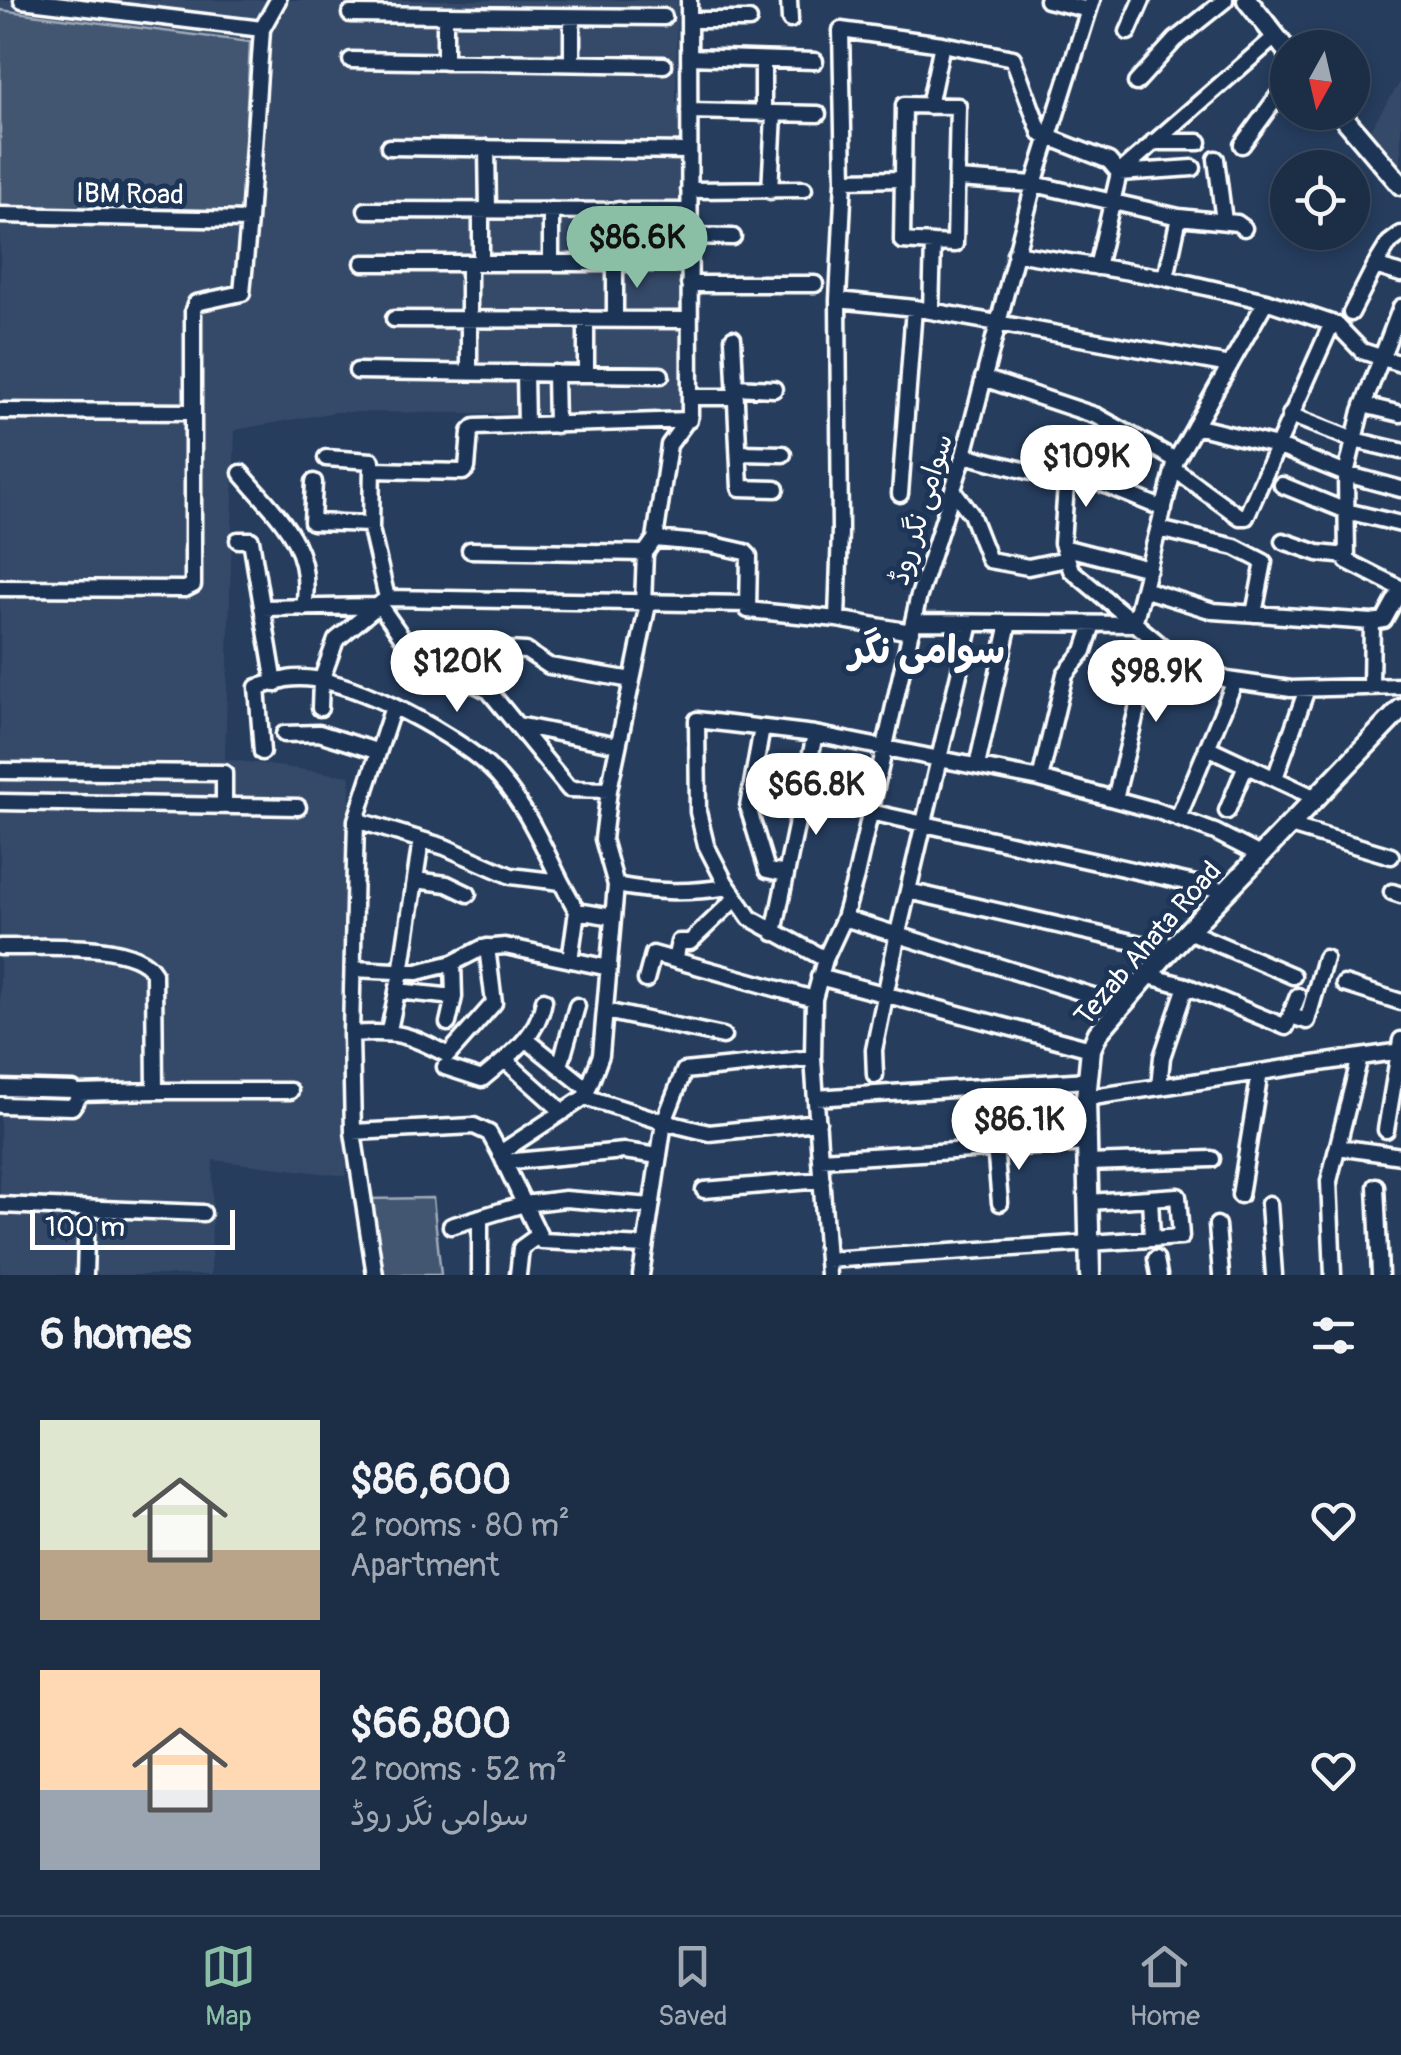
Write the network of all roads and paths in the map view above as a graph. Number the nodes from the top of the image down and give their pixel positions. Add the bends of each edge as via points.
1 (22, 0) edge
2 (278, 0) edge
3 (689, 0) edge
4 (789, 0) edge
5 (1047, 0) edge
6 (1142, 0) edge
7 (1225, 0) edge
8 (1247, 0) edge
9 (96, 4) edge
10 (1090, 5) edge
11 (511, 8) edge
12 (350, 14) dead end
13 (445, 15) junction
14 (572, 16) junction
15 (664, 18) dead end
16 (689, 20) junction
17 (749, 20) dead end
18 (790, 20) dead end
19 (262, 30) junction
20 (1271, 30) edge
21 (1128, 32) dead end
22 (942, 44) junction
23 (1270, 53) edge
24 (689, 57) junction
25 (350, 60) dead end
26 (763, 60) junction
27 (815, 61) dead end
28 (445, 62) junction
29 (572, 63) junction
30 (664, 64) dead end
31 (1136, 83) dead end
32 (929, 106) junction
33 (1270, 107) edge
34 (689, 111) junction
35 (769, 114) junction
36 (818, 114) dead end
37 (1355, 130) edge
38 (1049, 139) junction
39 (1154, 142) junction
40 (1199, 142) dead end
41 (1242, 145) dead end
42 (389, 147) dead end
43 (487, 148) junction
44 (689, 151) junction
45 (1216, 160) dead end
46 (1194, 168) dead end
47 (1118, 173) junction
48 (903, 179) junction
49 (956, 179) junction
50 (844, 180) junction
51 (1034, 184) junction
52 (1401, 184) edge
53 (804, 189) dead end
54 (689, 190) junction
55 (770, 191) junction
56 (1113, 202) junction
57 (366, 210) dead end
58 (484, 210) junction
59 (551, 210) junction
60 (620, 210) junction
61 (689, 211) junction
62 (0, 215) edge
63 (250, 215) junction
64 (1179, 216) junction
65 (1224, 221) junction
66 (1244, 228) dead end
67 (1401, 234) edge
68 (689, 236) junction
69 (733, 237) dead end
70 (933, 243) junction
71 (1015, 253) junction
72 (363, 262) dead end
73 (475, 262) junction
74 (551, 262) junction
75 (617, 262) junction
76 (689, 263) junction
77 (1376, 266) junction
78 (1097, 267) junction
79 (1401, 274) edge
80 (1166, 278) junction
81 (689, 284) junction
82 (816, 284) dead end
83 (838, 300) junction
84 (1266, 300) junction
85 (1401, 306) edge
86 (914, 308) junction
87 (930, 311) junction
88 (1350, 313) dead end
89 (394, 319) dead end
90 (586, 319) junction
91 (470, 320) junction
92 (615, 320) junction
93 (689, 320) junction
94 (999, 323) junction
95 (1332, 323) junction
96 (733, 338) dead end
97 (1382, 358) junction
98 (1401, 364) edge
99 (1230, 365) junction
100 (358, 371) dead end
101 (469, 372) junction
102 (524, 373) junction
103 (556, 373) junction
104 (586, 374) junction
105 (661, 375) dead end
106 (984, 378) junction
107 (774, 389) dead end
108 (735, 392) junction
109 (691, 397) junction
110 (1363, 406) junction
111 (0, 411) edge
112 (192, 412) junction
113 (1401, 414) edge
114 (1290, 415) junction
115 (689, 420) junction
116 (556, 425) junction
117 (526, 426) junction
118 (1195, 426) junction
119 (1354, 440) junction
120 (1277, 446) junction
121 (1401, 451) edge
122 (739, 454) junction
123 (782, 454) dead end
124 (964, 456) junction
125 (326, 458) dead end
126 (1175, 464) junction
127 (372, 470) junction
128 (242, 472) dead end
129 (1346, 474) junction
130 (314, 482) dead end
131 (1103, 484) dead end
132 (1282, 484) dead end
133 (1401, 489) edge
134 (776, 490) dead end
135 (953, 490) junction
136 (900, 494) dead end
137 (1164, 510) junction
138 (1346, 513) junction
139 (371, 524) junction
140 (1401, 524) edge
141 (1159, 529) junction
142 (238, 540) dead end
143 (655, 540) junction
144 (1284, 541) dead end
145 (470, 550) dead end
146 (645, 553) junction
147 (1065, 553) junction
148 (1347, 556) junction
149 (1148, 569) junction
150 (0, 588) edge
151 (1143, 589) junction
152 (1401, 589) edge
153 (383, 602) junction
154 (646, 604) junction
155 (748, 604) junction
156 (262, 608) junction
157 (304, 608) junction
158 (1254, 614) junction
159 (837, 620) junction
160 (1372, 622) junction
161 (971, 623) junction
162 (1009, 623) junction
163 (1094, 624) junction
164 (1134, 624) junction
165 (912, 627) junction
166 (1154, 640) junction
167 (632, 680) junction
168 (321, 681) junction
169 (1235, 681) junction
170 (275, 684) junction
171 (472, 684) junction
172 (1401, 686) edge
173 (1370, 688) junction
174 (1307, 689) junction
175 (320, 708) dead end
176 (393, 708) junction
177 (1401, 710) edge
178 (518, 726) junction
179 (762, 728) junction
180 (284, 734) dead end
181 (815, 734) junction
182 (618, 745) junction
183 (1207, 747) junction
184 (883, 750) junction
185 (376, 751) junction
186 (262, 752) dead end
187 (938, 761) junction
188 (1246, 765) junction
189 (977, 766) junction
190 (0, 771) edge
191 (1275, 778) junction
192 (1040, 779) junction
193 (608, 790) junction
194 (1316, 798) junction
195 (1115, 799) junction
196 (0, 802) edge
197 (224, 806) junction
198 (298, 807) dead end
199 (1227, 810) dead end
200 (870, 812) junction
201 (1178, 818) junction
202 (356, 820) junction
203 (924, 824) junction
204 (1290, 826) junction
205 (421, 840) junction
206 (1262, 856) junction
207 (1391, 856) dead end
208 (786, 874) junction
209 (415, 880) junction
210 (562, 882) junction
211 (616, 884) junction
212 (908, 890) junction
213 (1227, 891) junction
214 (732, 893) junction
215 (468, 894) dead end
216 (577, 912) junction
217 (613, 917) junction
218 (844, 918) junction
219 (1188, 931) junction
220 (774, 933) junction
221 (898, 933) junction
222 (0, 947) edge
223 (487, 948) junction
224 (1166, 955) junction
225 (1325, 958) dead end
226 (825, 959) junction
227 (570, 960) junction
228 (675, 960) junction
229 (453, 963) junction
230 (609, 968) junction
231 (353, 969) junction
232 (402, 972) junction
233 (1149, 976) junction
234 (1293, 976) dead end
235 (819, 977) junction
236 (646, 980) dead end
237 (1344, 984) dead end
238 (1186, 986) junction
239 (397, 991) junction
240 (886, 993) junction
241 (1298, 996) dead end
242 (454, 997) junction
243 (814, 999) junction
244 (544, 1000) dead end
245 (1401, 1002) edge
246 (1122, 1005) junction
247 (577, 1006) dead end
248 (605, 1011) junction
249 (1290, 1016) junction
250 (448, 1023) dead end
251 (389, 1030) junction
252 (351, 1034) junction
253 (723, 1036) dead end
254 (526, 1040) junction
255 (1400, 1048) edge
256 (1091, 1049) junction
257 (1360, 1057) junction
258 (813, 1058) junction
259 (505, 1060) junction
260 (560, 1066) junction
261 (445, 1067) dead end
262 (1260, 1072) junction
263 (875, 1075) dead end
264 (1159, 1087) junction
265 (0, 1088) edge
266 (1087, 1089) junction
267 (155, 1090) junction
268 (290, 1092) dead end
269 (78, 1093) junction
270 (587, 1093) junction
271 (816, 1098) junction
272 (0, 1105) edge
273 (563, 1112) junction
274 (664, 1122) junction
275 (818, 1122) junction
276 (1386, 1130) dead end
277 (353, 1132) junction
278 (1088, 1143) junction
279 (995, 1146) junction
280 (1338, 1147) junction
281 (659, 1156) junction
282 (1401, 1156) edge
283 (502, 1158) junction
284 (820, 1158) junction
285 (1212, 1158) dead end
286 (1087, 1163) junction
287 (822, 1180) junction
288 (1376, 1186) dead end
289 (704, 1190) dead end
290 (1240, 1195) dead end
291 (1150, 1198) junction
292 (1089, 1202) junction
293 (1000, 1203) dead end
294 (524, 1204) junction
295 (1269, 1204) dead end
296 (0, 1205) edge
297 (651, 1206) junction
298 (86, 1208) junction
299 (203, 1214) dead end
300 (480, 1217) junction
301 (1217, 1224) dead end
302 (451, 1226) dead end
303 (539, 1234) junction
304 (1152, 1238) junction
305 (1090, 1245) junction
306 (645, 1246) junction
307 (828, 1267) edge
308 (85, 1275) edge
309 (374, 1275) edge
310 (480, 1275) edge
311 (518, 1275) edge
312 (640, 1275) edge
313 (1090, 1275) edge
314 (1220, 1275) edge
315 (1274, 1275) edge
316 (1333, 1275) edge
317 (1380, 1275) edge

1 - 9 street
2 - 19 street
3 - 16 street
4 - 18 street
5 - 10 street
6 - 21 street
7 - 31 street
8 - 20 main road
9 - 19 street
10 - 38 street, سوامی نگر روڈ
11 - 13 street
11 - 14 street
12 - 13 street
13 - 28 street
14 - 15 street
14 - 29 street
16 - 17 street
16 - 24 street
19 - 63 street
22 - 32 street
22 - 38 street via 1014,58 1041,134
22 - 50 street via 841,30
23 - 39 street
24 - 26 street
24 - 34 street
25 - 28 street
26 - 27 street
26 - 35 street
28 - 29 street
29 - 30 street
32 - 48 street via 904,105
32 - 49 street via 958,106
33 - 41 street
34 - 35 street
34 - 44 street
35 - 36 street
35 - 55 street
37 - 52 main road
38 - 47 street via 1109,160
38 - 51 street, سوامی نگر روڈ
39 - 40 street
39 - 47 street
42 - 43 street
43 - 44 street
43 - 58 street
44 - 54 street
45 - 65 street
46 - 47 street
47 - 56 street
48 - 50 street
48 - 70 street via 902,241
49 - 51 street
49 - 70 street via 955,244
50 - 83 street
51 - 56 street
51 - 71 street, سوامی نگر روڈ
53 - 55 street
54 - 55 street
54 - 61 street
56 - 64 street
56 - 78 street
57 - 58 street
58 - 59 street
58 - 73 street
59 - 60 street
59 - 74 street
60 - 61 street
60 - 75 street
61 - 68 street
62 - 63 street, IBM Road
63 - 112 street via 242,293 203,300 193,310
64 - 65 street
64 - 80 street
65 - 66 street
67 - 77 street
68 - 69 street
68 - 76 street
70 - 87 street
71 - 78 street
71 - 94 street, سوامی نگر روڈ
72 - 73 street
73 - 74 street
73 - 91 street
74 - 75 street
75 - 76 street
75 - 92 street
76 - 81 street
77 - 79 street
77 - 88 street
78 - 80 street
80 - 84 street
81 - 82 street
81 - 93 street
83 - 86 street
83 - 159 street
84 - 95 street
84 - 99 street
85 - 97 street
86 - 87 street
86 - 136 street
87 - 94 street
89 - 91 street
90 - 91 street
90 - 92 street
90 - 104 street
91 - 101 street
92 - 93 street
93 - 109 street
94 - 99 street
94 - 106 street, سوامی نگر روڈ
95 - 97 street via 1362,351
95 - 114 street
96 - 108 street
97 - 98 street
97 - 110 street
99 - 118 street
100 - 101 street
101 - 102 street
102 - 103 street
102 - 117 street
103 - 104 street
103 - 116 street
104 - 105 street
106 - 124 street, سوامی نگر روڈ
106 - 126 street via 1097,416
107 - 108 street
108 - 109 street
108 - 122 street
109 - 115 street
110 - 113 street
110 - 119 street
111 - 112 street
112 - 150 street via 193,585
114 - 119 street
114 - 120 street
115 - 116 street
115 - 143 street via 669,445
116 - 117 street
117 - 127 street via 472,429 463,472
118 - 120 street
118 - 126 street
119 - 121 street
119 - 129 street
120 - 126 street via 1242,518
120 - 129 street
122 - 123 street
122 - 134 street via 740,488
124 - 135 street, سوامی نگر روڈ
124 - 147 street via 1063,480
125 - 127 street via 372,460
126 - 137 street
127 - 139 street
128 - 157 street via 296,540 308,582
129 - 133 street
129 - 138 street
130 - 139 street via 312,522
131 - 137 street
132 - 138 street
135 - 147 street via 972,514 990,560 1028,567
135 - 165 street, سوامی نگر روڈ
137 - 141 street
138 - 140 street
138 - 148 street
139 - 153 street
141 - 149 street
141 - 158 street via 1235,546 1264,562
142 - 156 street via 252,540
143 - 146 street
143 - 155 street via 745,552
144 - 148 street
145 - 146 street
146 - 154 street
147 - 149 street
147 - 164 street via 1071,570
148 - 152 street
149 - 151 street
151 - 158 street via 1213,611
151 - 164 street
152 - 160 street via 1384,620
153 - 154 street
153 - 157 street
153 - 168 street via 336,640
153 - 171 street via 404,640
154 - 155 street
154 - 167 street
155 - 159 street via 758,613
156 - 157 street
156 - 170 street
158 - 160 street
159 - 165 street
160 - 173 street
161 - 162 street
161 - 165 street
161 - 187 street
162 - 163 street
162 - 189 street
163 - 164 street
163 - 192 street via 1066,674
164 - 166 street
165 - 184 street, سوامی نگر روڈ
166 - 169 street via 1174,656
166 - 195 street
167 - 171 street via 486,648
167 - 182 street
168 - 170 street via 288,678
168 - 175 street
168 - 176 street
169 - 174 street
169 - 183 street
170 - 186 street via 257,688
171 - 178 street via 489,691
172 - 173 street
173 - 174 street
174 - 191 street
176 - 185 street
176 - 210 street via 447,734 489,767 526,812
177 - 194 main road, Tezab Ahata Road
178 - 182 street
178 - 193 street via 569,789
179 - 181 street
179 - 208 street via 748,806 766,870
179 - 214 street via 697,720 698,812 706,845
180 - 185 street via 320,732
181 - 184 street
181 - 208 street
182 - 193 street
183 - 188 street
183 - 201 street
184 - 187 street
184 - 200 street, سوامی نگر روڈ
185 - 202 street
187 - 189 street
187 - 203 street
188 - 191 street
188 - 199 street
189 - 192 street
190 - 197 street via 224,773
191 - 194 street
192 - 195 street
193 - 211 street via 603,839
194 - 204 main road, Tezab Ahata Road
195 - 201 street
196 - 197 street
197 - 198 street
200 - 203 street
200 - 218 street, سوامی نگر روڈ
201 - 206 street
202 - 205 street
202 - 231 street
203 - 212 street
203 - 213 street
204 - 206 main road, Tezab Ahata Road
204 - 207 street
205 - 209 street
205 - 210 street via 511,876
206 - 213 main road, Tezab Ahata Road
208 - 220 street
209 - 215 street
209 - 232 street
210 - 216 street
211 - 214 street via 654,892
211 - 217 street
212 - 221 street
212 - 224 street via 1154,946
213 - 219 main road, Tezab Ahata Road
214 - 220 street via 750,918
214 - 228 street via 690,942 680,942
216 - 217 street
216 - 227 street
217 - 230 street
218 - 221 street
218 - 226 street, سوامی نگر روڈ
219 - 224 main road, Tezab Ahata Road
219 - 234 street
220 - 226 street
221 - 240 street
221 - 246 street
222 - 267 street via 111,951 150,966
223 - 227 street
223 - 229 street
223 - 251 street via 494,1003 448,1055
224 - 233 main road, Tezab Ahata Road
225 - 249 street via 1307,1021
226 - 235 street, سوامی نگر روڈ
227 - 230 street
228 - 236 street via 654,954
228 - 243 street
229 - 232 street
229 - 242 street
230 - 248 street
231 - 232 street
231 - 252 street
232 - 239 street
233 - 238 street
233 - 246 main road, Tezab Ahata Road
235 - 240 street
235 - 243 street, سوامی نگر روڈ
237 - 245 street
238 - 249 street via 1286,1027
238 - 264 street
239 - 242 street
239 - 251 street
240 - 256 street
240 - 263 street
241 - 249 street
242 - 250 street
243 - 258 street, سوامی نگر روڈ
244 - 254 street
246 - 256 main road, Tezab Ahata Road
247 - 260 street
248 - 253 street
248 - 270 street via 601,1055
251 - 252 street
252 - 277 street
254 - 259 street
254 - 260 street
255 - 257 street
255 - 276 street
256 - 266 main road, Tezab Ahata Road
257 - 262 street
257 - 280 street
258 - 271 street, سوامی نگر روڈ
258 - 274 street via 684,1071
259 - 261 street via 482,1080
259 - 273 street
260 - 270 street
262 - 264 street
262 - 290 street
264 - 266 street
265 - 269 street
266 - 271 street
266 - 278 main road, Tezab Ahata Road
267 - 268 street
267 - 269 street
269 - 272 street via 72,1107
270 - 273 street
270 - 274 street
271 - 275 street, سوامی نگر روڈ
273 - 283 street
274 - 275 street via 709,1132
274 - 281 street
275 - 284 street, سوامی نگر روڈ
277 - 283 street via 474,1126 488,1133
277 - 309 street
278 - 279 street
278 - 286 main road, Tezab Ahata Road
279 - 284 street
279 - 293 street
280 - 282 street
280 - 316 street via 1329,1182
281 - 283 street
281 - 297 street
283 - 294 street
284 - 287 street, سوامی نگر روڈ
285 - 286 street
286 - 292 main road, Tezab Ahata Road
287 - 289 street
287 - 307 street, سوامی نگر روڈ
288 - 317 street
291 - 292 street
291 - 304 street
291 - 304 street via 1178,1196 1182,1237
292 - 305 main road, Tezab Ahata Road
294 - 297 street
294 - 300 street
294 - 303 street
295 - 315 street
296 - 298 street
297 - 306 street
298 - 299 street
298 - 308 street
300 - 302 street
300 - 310 street
301 - 314 street
303 - 306 street via 542,1241
303 - 311 street via 520,1248
304 - 305 street
305 - 307 street
305 - 313 main road, Tezab Ahata Road
306 - 312 street

